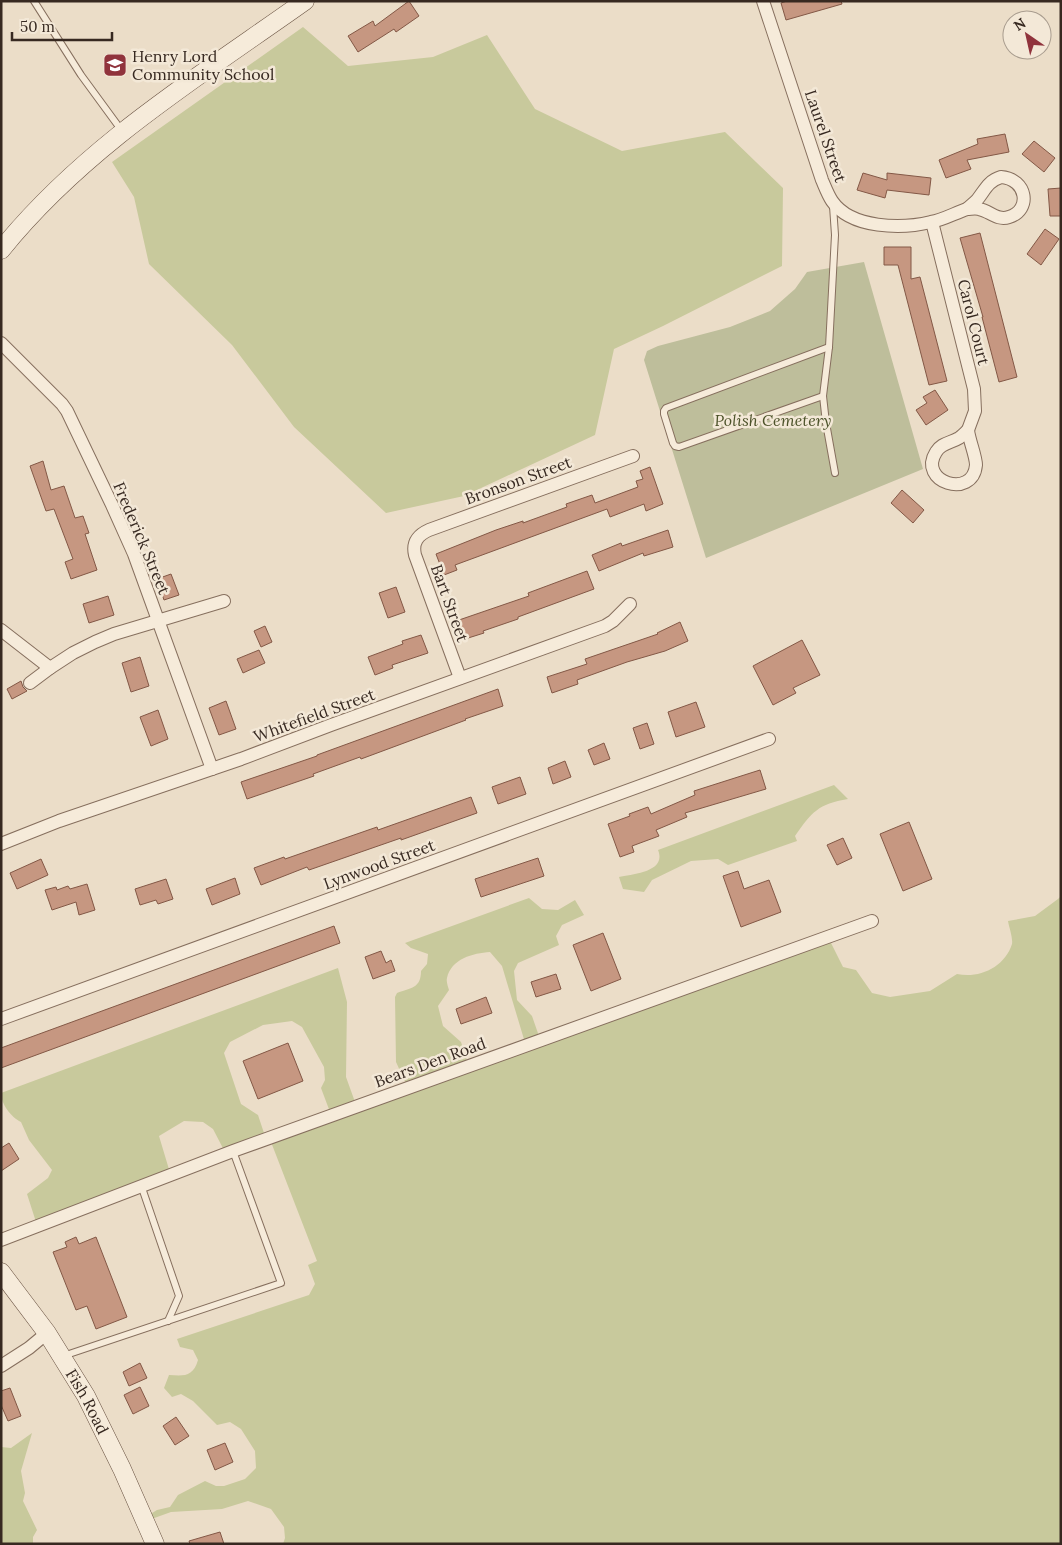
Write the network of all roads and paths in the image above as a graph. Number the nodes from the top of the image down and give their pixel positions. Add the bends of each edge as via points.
1 (34, 1) edge
2 (305, 1) edge
3 (763, 1) edge
4 (122, 132) junction
5 (833, 203) junction
6 (967, 209) dead end
7 (932, 222) junction
8 (1, 250) edge
9 (1, 343) edge
10 (828, 347) junction
11 (823, 396) junction
12 (968, 430) dead end
13 (633, 456) dead end
14 (835, 473) dead end
15 (416, 539) joint
16 (224, 601) dead end
17 (630, 604) dead end
18 (158, 622) junction
19 (1, 630) edge
20 (50, 668) junction
21 (460, 678) junction
22 (30, 683) dead end
23 (769, 739) dead end
24 (212, 769) junction
25 (1, 844) edge
26 (872, 921) dead end
27 (1, 1019) edge
28 (233, 1151) junction
29 (141, 1185) junction
30 (1, 1240) edge
31 (1, 1272) edge
32 (168, 1321) junction
33 (47, 1334) junction
34 (62, 1356) junction
35 (1, 1366) edge
36 (155, 1544) edge

1 - 4 lane
2 - 4 main road
3 - 5 street, Laurel Street via 822,180
4 - 8 main road via 58,188
5 - 7 street, Laurel Street via 851,216 874,224 899,226
5 - 10 lane via 836,235
6 - 7 street, Laurel Street
7 - 12 street, Carol Court via 974,388 975,410
9 - 18 street, Frederick Street via 67,411 134,554
10 - 11 lane
10 - 11 lane via 666,408 664,414 673,443 679,447
11 - 14 lane
13 - 15 street, Bronson Street via 429,530
15 - 21 street, Bart Street via 415,555
16 - 18 street
17 - 21 street, Whitefield Street via 605,626
18 - 20 street via 95,642
18 - 24 street, Frederick Street
19 - 20 street
20 - 22 street
21 - 24 street, Whitefield Street
23 - 27 street, Lynwood Street
24 - 25 street, Whitefield Street
26 - 28 street, Bears Den Road
28 - 29 street, Bears Den Road
28 - 32 lane via 281,1283
29 - 30 street, Bears Den Road
29 - 32 lane via 178,1296
31 - 33 main road, Fish Road
32 - 34 lane
33 - 34 main road, Fish Road
33 - 35 street
34 - 36 main road, Fish Road via 86,1396

